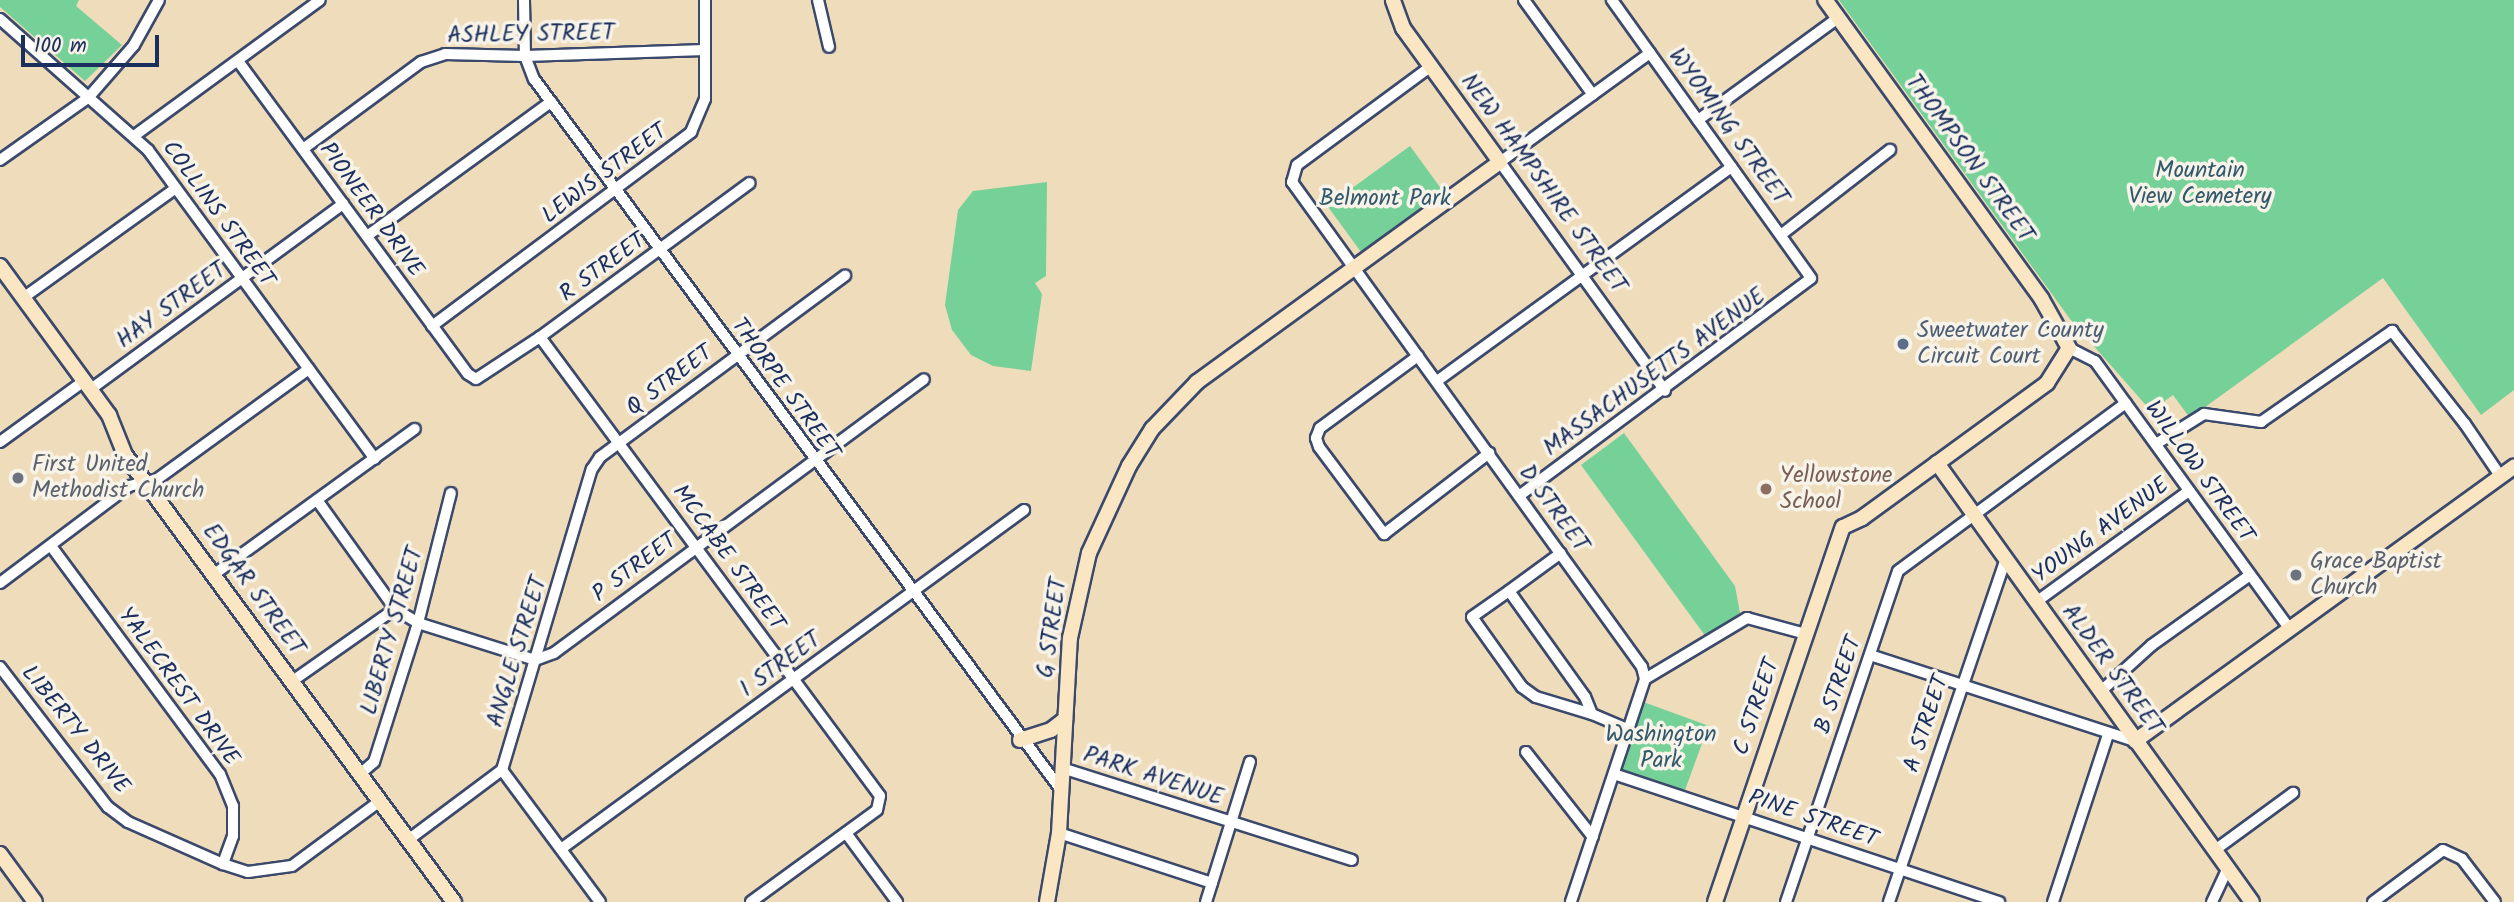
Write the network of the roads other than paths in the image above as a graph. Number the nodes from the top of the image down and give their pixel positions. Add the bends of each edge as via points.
1 (159, 0) edge
2 (320, 0) edge
3 (524, 0) edge
4 (705, 0) edge
5 (818, 0) edge
6 (1393, 0) edge
7 (1524, 0) edge
8 (1626, 0) edge
9 (1825, 0) edge
10 (1614, 3) edge
11 (1838, 18) junction
12 (0, 19) edge
13 (829, 47) dead end
14 (705, 50) junction
15 (1650, 53) junction
16 (525, 56) junction
17 (238, 61) junction
18 (1430, 67) junction
19 (1593, 95) junction
20 (88, 98) junction
21 (551, 102) junction
22 (1698, 120) junction
23 (134, 136) junction
24 (303, 149) junction
25 (1890, 150) dead end
26 (0, 160) edge
27 (1500, 162) junction
28 (1732, 167) junction
29 (750, 183) dead end
30 (176, 188) junction
31 (616, 190) junction
32 (343, 204) junction
33 (1782, 234) junction
34 (367, 236) junction
35 (660, 250) junction
36 (0, 266) edge
37 (1355, 268) junction
38 (845, 276) dead end
39 (1582, 276) junction
40 (1811, 278) joint
41 (243, 279) junction
42 (23, 298) junction
43 (432, 326) junction
44 (540, 338) junction
45 (2069, 348) junction
46 (736, 356) junction
47 (1419, 356) junction
48 (309, 369) junction
49 (476, 379) joint
50 (924, 379) dead end
51 (1437, 381) junction
52 (87, 385) junction
53 (1665, 391) junction
54 (2126, 403) junction
55 (415, 429) dead end
56 (0, 442) edge
57 (619, 443) junction
58 (2156, 444) junction
59 (1489, 453) junction
60 (375, 459) junction
61 (814, 461) junction
62 (1937, 463) junction
63 (2514, 467) edge
64 (2501, 477) junction
65 (144, 481) junction
66 (2189, 491) junction
67 (451, 493) dead end
68 (1520, 496) junction
69 (317, 500) junction
70 (1024, 510) dead end
71 (1973, 513) junction
72 (51, 546) junction
73 (696, 547) junction
74 (1561, 553) junction
75 (2006, 559) junction
76 (213, 575) junction
77 (2250, 575) junction
78 (0, 583) edge
79 (1510, 591) junction
80 (911, 593) junction
81 (2036, 602) junction
82 (395, 608) junction
83 (418, 623) junction
84 (2290, 629) junction
85 (1807, 634) junction
86 (1870, 655) junction
87 (535, 660) junction
88 (0, 667) edge
89 (1645, 679) junction
90 (794, 680) junction
91 (292, 682) junction
92 (1960, 685) junction
93 (2100, 692) junction
94 (1592, 713) junction
95 (1065, 719) junction
96 (1628, 729) junction
97 (2108, 735) junction
98 (1020, 740) junction
99 (2135, 741) junction
100 (1525, 752) dead end
101 (1250, 762) dead end
102 (1062, 768) junction
103 (502, 770) junction
104 (360, 774) junction
105 (1614, 774) junction
106 (1061, 790) junction
107 (2294, 793) dead end
108 (380, 801) junction
109 (1743, 816) junction
110 (1232, 823) junction
111 (846, 833) junction
112 (1059, 833) junction
113 (1593, 837) junction
114 (1808, 838) junction
115 (408, 840) junction
116 (561, 849) junction
117 (2215, 850) junction
118 (0, 854) edge
119 (1352, 860) dead end
120 (223, 864) junction
121 (2228, 868) junction
122 (1900, 869) junction
123 (1212, 883) junction
124 (35, 902) edge
125 (454, 902) edge
126 (600, 902) edge
127 (751, 902) edge
128 (897, 902) edge
129 (1047, 902) edge
130 (1206, 902) edge
131 (1571, 902) edge
132 (1715, 902) edge
133 (1786, 902) edge
134 (1889, 902) edge
135 (1999, 902) edge
136 (2053, 902) edge
137 (2212, 902) edge
138 (2252, 902) edge
139 (2373, 902) edge
140 (2495, 902) edge

1 - 20 street via 127,54
2 - 17 street
3 - 16 street
4 - 14 street, LEWIS STREET
5 - 13 street
6 - 18 street, NEW HAMPSHIRE STREET via 1403,28
7 - 19 street
8 - 10 street
9 - 11 street, THOMPSON STREET
10 - 15 street, WYOMING STREET
11 - 22 street
11 - 45 street, THOMPSON STREET via 2041,298
12 - 20 street, COLLINS STREET
14 - 16 street, ASHLEY STREET
14 - 31 street, LEWIS STREET via 705,99 691,132
15 - 19 street
15 - 22 street, WYOMING STREET
16 - 21 street, THORPE STREET
16 - 24 street, ASHLEY STREET via 445,54 421,62
17 - 23 street
17 - 24 street, PIONEER DRIVE
18 - 27 street, NEW HAMPSHIRE STREET
18 - 37 street, D STREET via 1297,165 1293,173 1292,182
19 - 27 street
20 - 23 street, COLLINS STREET
20 - 26 street
21 - 31 street, THORPE STREET
21 - 34 street
22 - 28 street, WYOMING STREET
23 - 30 street, COLLINS STREET
24 - 32 street, PIONEER DRIVE
25 - 33 street
27 - 37 street, G STREET
27 - 39 street, NEW HAMPSHIRE STREET
28 - 33 street, WYOMING STREET
28 - 39 street
29 - 35 street, R STREET
30 - 41 street, COLLINS STREET
30 - 42 street
31 - 35 street, THORPE STREET
31 - 43 street, LEWIS STREET
32 - 34 street, PIONEER DRIVE
32 - 41 street, HAY STREET
33 - 40 street, WYOMING STREET
34 - 43 street, PIONEER DRIVE
35 - 44 street, R STREET
35 - 46 street, THORPE STREET
36 - 42 street, EDGAR STREET
37 - 47 street, D STREET
37 - 95 street, G STREET via 1189,389 1152,429 1129,466 1089,553 1070,638
38 - 46 street, Q STREET
39 - 51 street
39 - 53 street, NEW HAMPSHIRE STREET
40 - 53 street, MASSACHUSETTS AVENUE
41 - 48 street, COLLINS STREET
41 - 52 street, HAY STREET
42 - 52 street, EDGAR STREET
43 - 49 street, PIONEER DRIVE
44 - 49 street, R STREET
44 - 57 street, MCCABE STREET
45 - 54 street, WILLOW STREET via 2095,361
45 - 62 street via 2047,383
46 - 57 street, Q STREET
46 - 61 street, THORPE STREET
47 - 51 street, D STREET
47 - 59 street via 1320,428 1316,438 1384,534
48 - 60 street, COLLINS STREET
48 - 65 street via 156,480
50 - 61 street, P STREET
51 - 59 street, D STREET
52 - 56 street, HAY STREET
52 - 65 street, EDGAR STREET
53 - 68 street, MASSACHUSETTS AVENUE
54 - 58 street, WILLOW STREET
54 - 71 street, B STREET
55 - 60 street
57 - 73 street, MCCABE STREET
57 - 87 street, ANGLE STREET via 592,469
58 - 64 street via 2204,414 2262,422 2392,331 2466,424
58 - 66 street, WILLOW STREET
59 - 68 street, D STREET
60 - 69 street
61 - 73 street, P STREET
61 - 80 street, THORPE STREET
62 - 71 street, ALDER STREET
62 - 85 street, C STREET via 1843,527
63 - 64 street
64 - 84 street
65 - 72 street via 129,486
65 - 76 street, EDGAR STREET
66 - 77 street, WILLOW STREET
66 - 81 street, YOUNG AVENUE
67 - 83 street, LIBERTY STREET
68 - 74 street, D STREET
69 - 76 street
69 - 82 street
70 - 80 street, I STREET
71 - 75 street, ALDER STREET
71 - 86 street, B STREET via 1898,571
72 - 78 street
72 - 120 street, YALECREST DRIVE via 220,774 233,806 233,836
73 - 87 street, P STREET via 554,653
73 - 90 street, MCCABE STREET
74 - 79 street
74 - 89 street, D STREET via 1642,667
75 - 81 street, ALDER STREET
75 - 92 street, A STREET
76 - 91 street, EDGAR STREET
77 - 84 street, WILLOW STREET
77 - 93 street via 2152,645
79 - 94 street via 1586,696
79 - 94 street via 1472,617 1522,687 1536,697
80 - 90 street, I STREET
80 - 98 street, THORPE STREET
81 - 93 street, ALDER STREET
82 - 83 street
82 - 91 street
83 - 87 street
83 - 104 street, LIBERTY STREET via 374,762
84 - 99 street
85 - 89 street via 1747,618
85 - 109 street, C STREET
86 - 92 street
86 - 114 street, B STREET
87 - 103 street, ANGLE STREET
88 - 120 street, LIBERTY DRIVE via 108,807 128,821
89 - 96 street
90 - 111 street, MCCABE STREET via 880,796 880,804
90 - 116 street, I STREET
91 - 104 street, EDGAR STREET
92 - 97 street
92 - 122 street, A STREET
93 - 99 street, ALDER STREET
94 - 96 street
95 - 98 street via 1051,730
95 - 102 street, G STREET
96 - 105 street
97 - 99 street
97 - 136 street
98 - 106 street, THORPE STREET
99 - 117 street, ALDER STREET
100 - 113 street
101 - 110 street
102 - 106 street, G STREET
102 - 110 street, PARK AVENUE
103 - 115 street
103 - 116 street
104 - 108 street, EDGAR STREET
105 - 109 street, PINE STREET
105 - 113 street
106 - 112 street, G STREET
107 - 117 street
108 - 115 street, EDGAR STREET
108 - 120 street, LIBERTY DRIVE via 292,866 248,872
109 - 114 street, PINE STREET
109 - 132 street, C STREET
110 - 119 street, PARK AVENUE
110 - 123 street
111 - 127 street
111 - 128 street
112 - 123 street
112 - 129 street, G STREET
113 - 131 street
114 - 122 street, PINE STREET
114 - 133 street, B STREET
115 - 125 street, EDGAR STREET
116 - 126 street
117 - 121 street, ALDER STREET
118 - 124 street
121 - 137 street
121 - 138 street, ALDER STREET
122 - 134 street, A STREET
122 - 135 street, PINE STREET
123 - 130 street
139 - 140 street via 2444,850 2452,851

